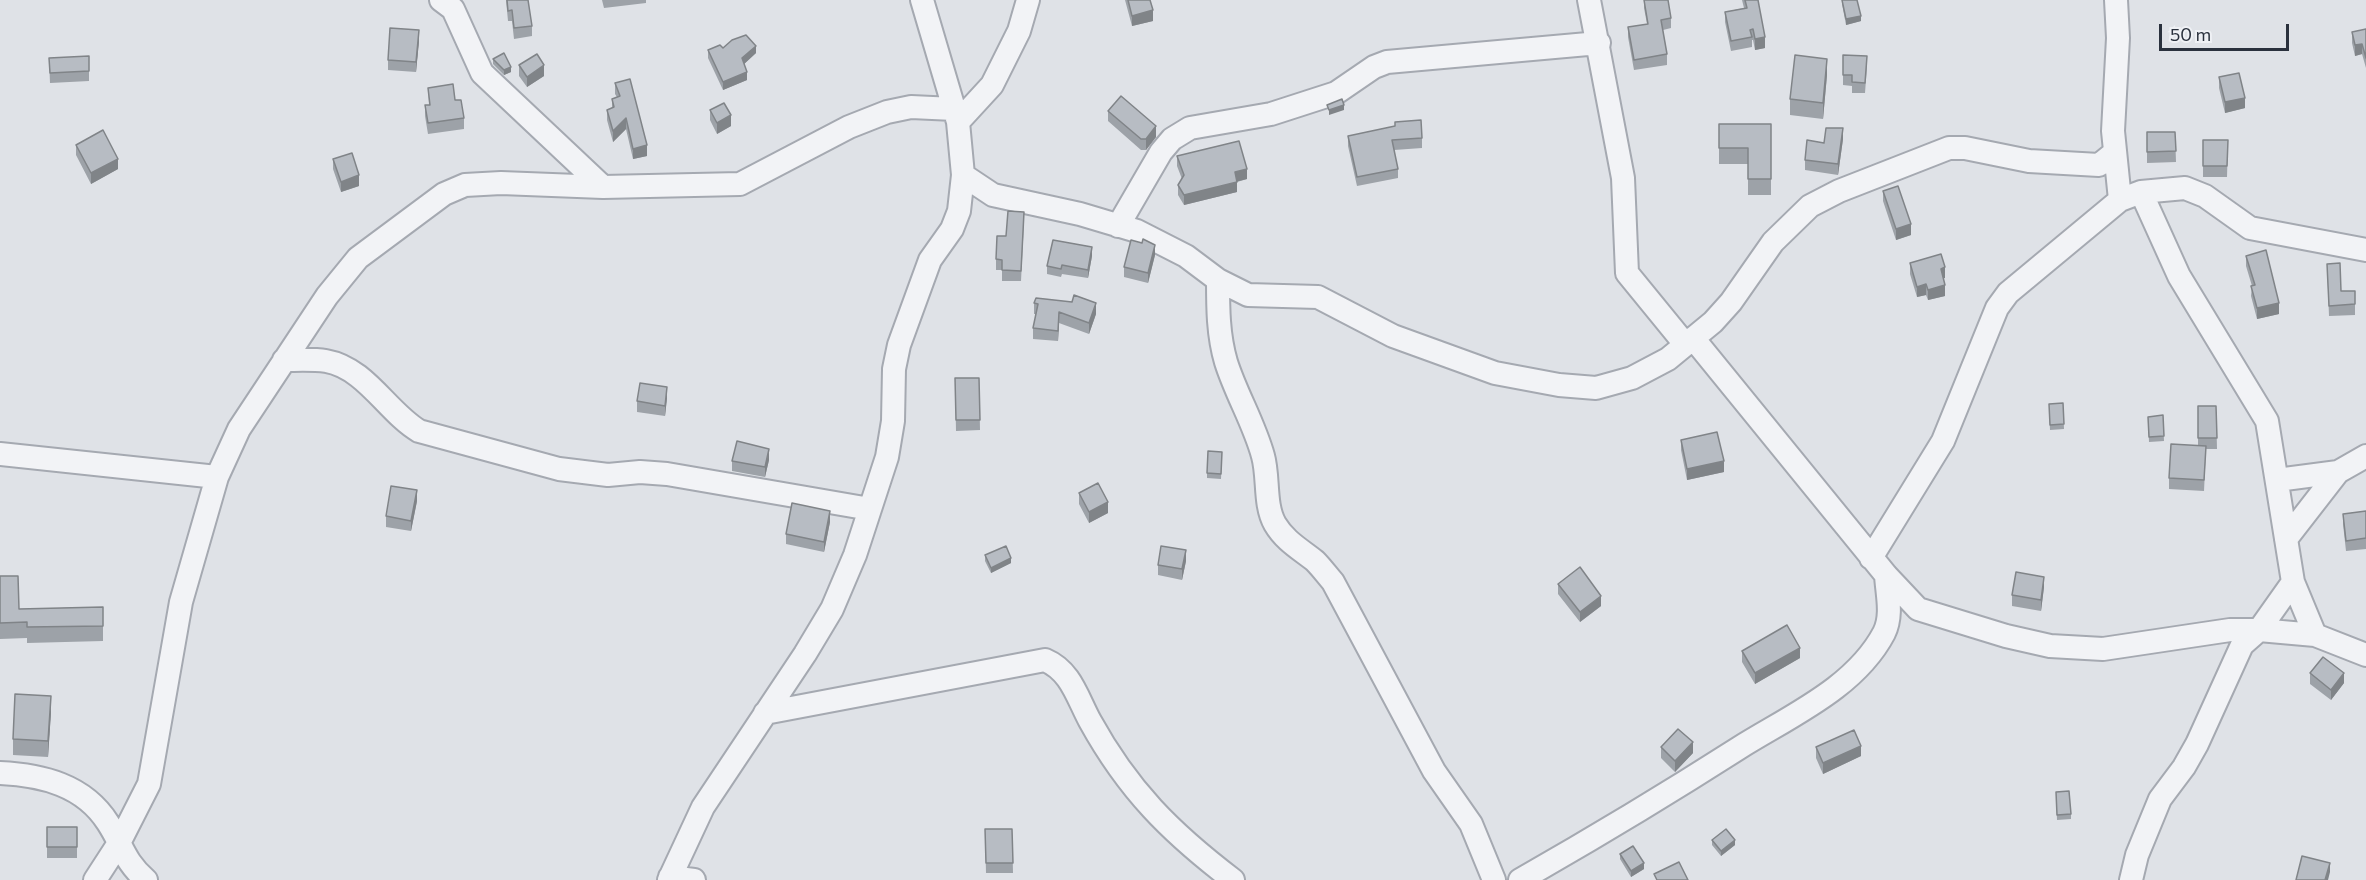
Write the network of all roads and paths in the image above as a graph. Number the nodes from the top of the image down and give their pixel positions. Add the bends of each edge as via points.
1 (441, 0) edge
2 (922, 0) edge
3 (1028, 0) edge
4 (1589, 0) edge
5 (2116, 0) edge
6 (1599, 43) junction
7 (956, 116) junction
8 (2109, 149) junction
9 (963, 175) junction
10 (603, 187) junction
11 (993, 195) junction
12 (2130, 196) junction
13 (959, 211) junction
14 (1118, 226) junction
15 (2366, 250) edge
16 (1218, 280) junction
17 (1685, 344) junction
18 (1708, 356) junction
19 (1668, 359) junction
20 (284, 360) junction
21 (0, 454) edge
22 (2366, 456) edge
23 (2338, 472) junction
24 (217, 477) junction
25 (2277, 480) junction
26 (870, 509) junction
27 (2286, 539) junction
28 (1878, 566) junction
29 (2293, 582) junction
30 (1918, 609) junction
31 (1890, 619) junction
32 (2259, 630) junction
33 (2315, 635) junction
34 (2236, 638) junction
35 (2366, 655) edge
36 (765, 713) junction
37 (0, 773) edge
38 (120, 843) junction
39 (669, 879) edge
40 (95, 880) edge
41 (146, 880) edge
42 (694, 880) edge
43 (1233, 880) edge
44 (1494, 880) edge
45 (1520, 880) edge
46 (2131, 880) edge

1 - 10 street via 453,9 482,73
2 - 7 street
3 - 7 street via 1019,31 992,85
4 - 6 street
5 - 8 street via 2117,46
6 - 14 street via 1387,62 1336,93 1271,114 1190,128 1172,139 1161,153
6 - 17 street via 1623,178 1627,273
7 - 9 street
7 - 10 street via 911,107 887,112 740,184
8 - 12 street
8 - 17 street via 2029,161 1949,148 1839,191 1810,206 1786,229 1731,302
9 - 11 street
9 - 13 street
10 - 20 street via 501,183 465,185 444,194 358,258
11 - 13 street
11 - 14 street
12 - 15 street via 2185,188 2205,196 2250,228
12 - 25 street via 2267,421
12 - 28 street via 2008,293 1997,309 1943,441
13 - 26 street via 952,229 930,260 899,345 887,457
14 - 16 street via 1137,231 1186,256
16 - 19 street via 1248,295 1318,297 1394,336 1496,373 1559,385 1610,386
16 - 44 street via 1222,343 1264,459 1273,521 1280,533 1315,561 1333,582 1434,771 1471,824
17 - 18 street via 1693,338
17 - 19 street
18 - 19 street
18 - 28 street
20 - 24 street via 239,429
20 - 26 street via 327,362 344,368 357,375 403,422 419,431 559,469 608,475 667,474
21 - 24 street
22 - 23 street
23 - 25 street
23 - 27 street
24 - 38 street via 181,602 149,784
25 - 27 street
26 - 36 street via 832,609
27 - 29 street
28 - 30 street
28 - 31 street
29 - 32 street
29 - 33 street
30 - 31 street
30 - 34 street via 2006,636 2073,648
31 - 45 street via 1873,650 1838,686 1620,824
32 - 33 street
32 - 34 street
33 - 35 street
34 - 46 street via 2197,744 2160,800
36 - 39 street via 703,807
36 - 43 street via 1045,660 1067,675 1102,743 1153,813
37 - 38 street via 45,778 80,794 97,807
38 - 40 street
38 - 41 street via 130,865
39 - 42 street

